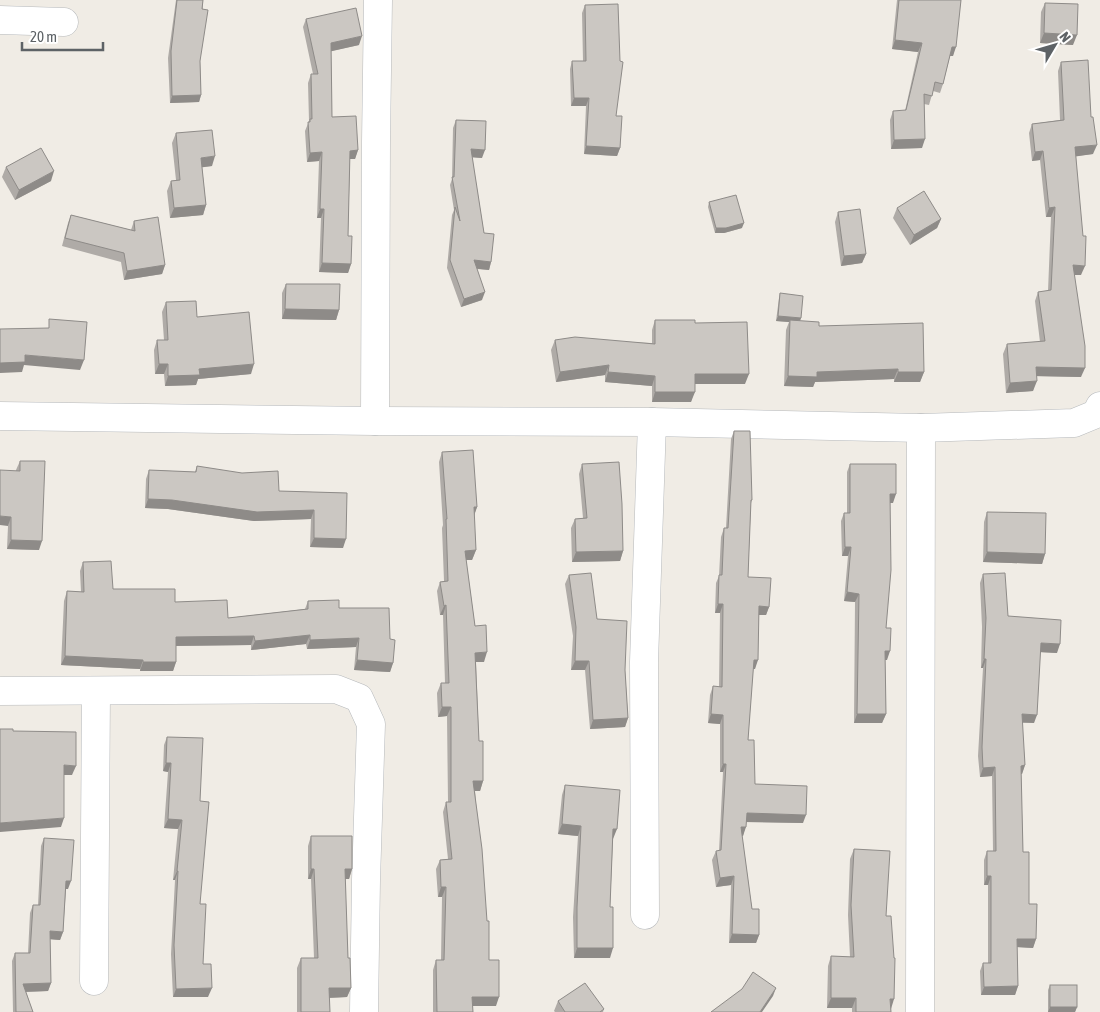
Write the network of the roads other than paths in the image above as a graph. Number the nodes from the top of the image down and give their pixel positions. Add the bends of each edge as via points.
1 (378, 0) edge
2 (0, 20) edge
3 (64, 22) dead end
4 (1100, 406) edge
5 (0, 416) edge
6 (375, 421) junction
7 (652, 422) junction
8 (921, 428) junction
9 (0, 691) edge
10 (96, 691) junction
11 (645, 915) dead end
12 (94, 981) dead end
13 (364, 1012) edge
14 (920, 1012) edge

1 - 6 street
2 - 3 street
4 - 8 street via 1096,414 1074,423
5 - 6 street
6 - 7 street
7 - 8 street
7 - 11 street via 644,662
8 - 14 street
9 - 10 street
10 - 12 street
10 - 13 street via 336,690 359,698 371,724

